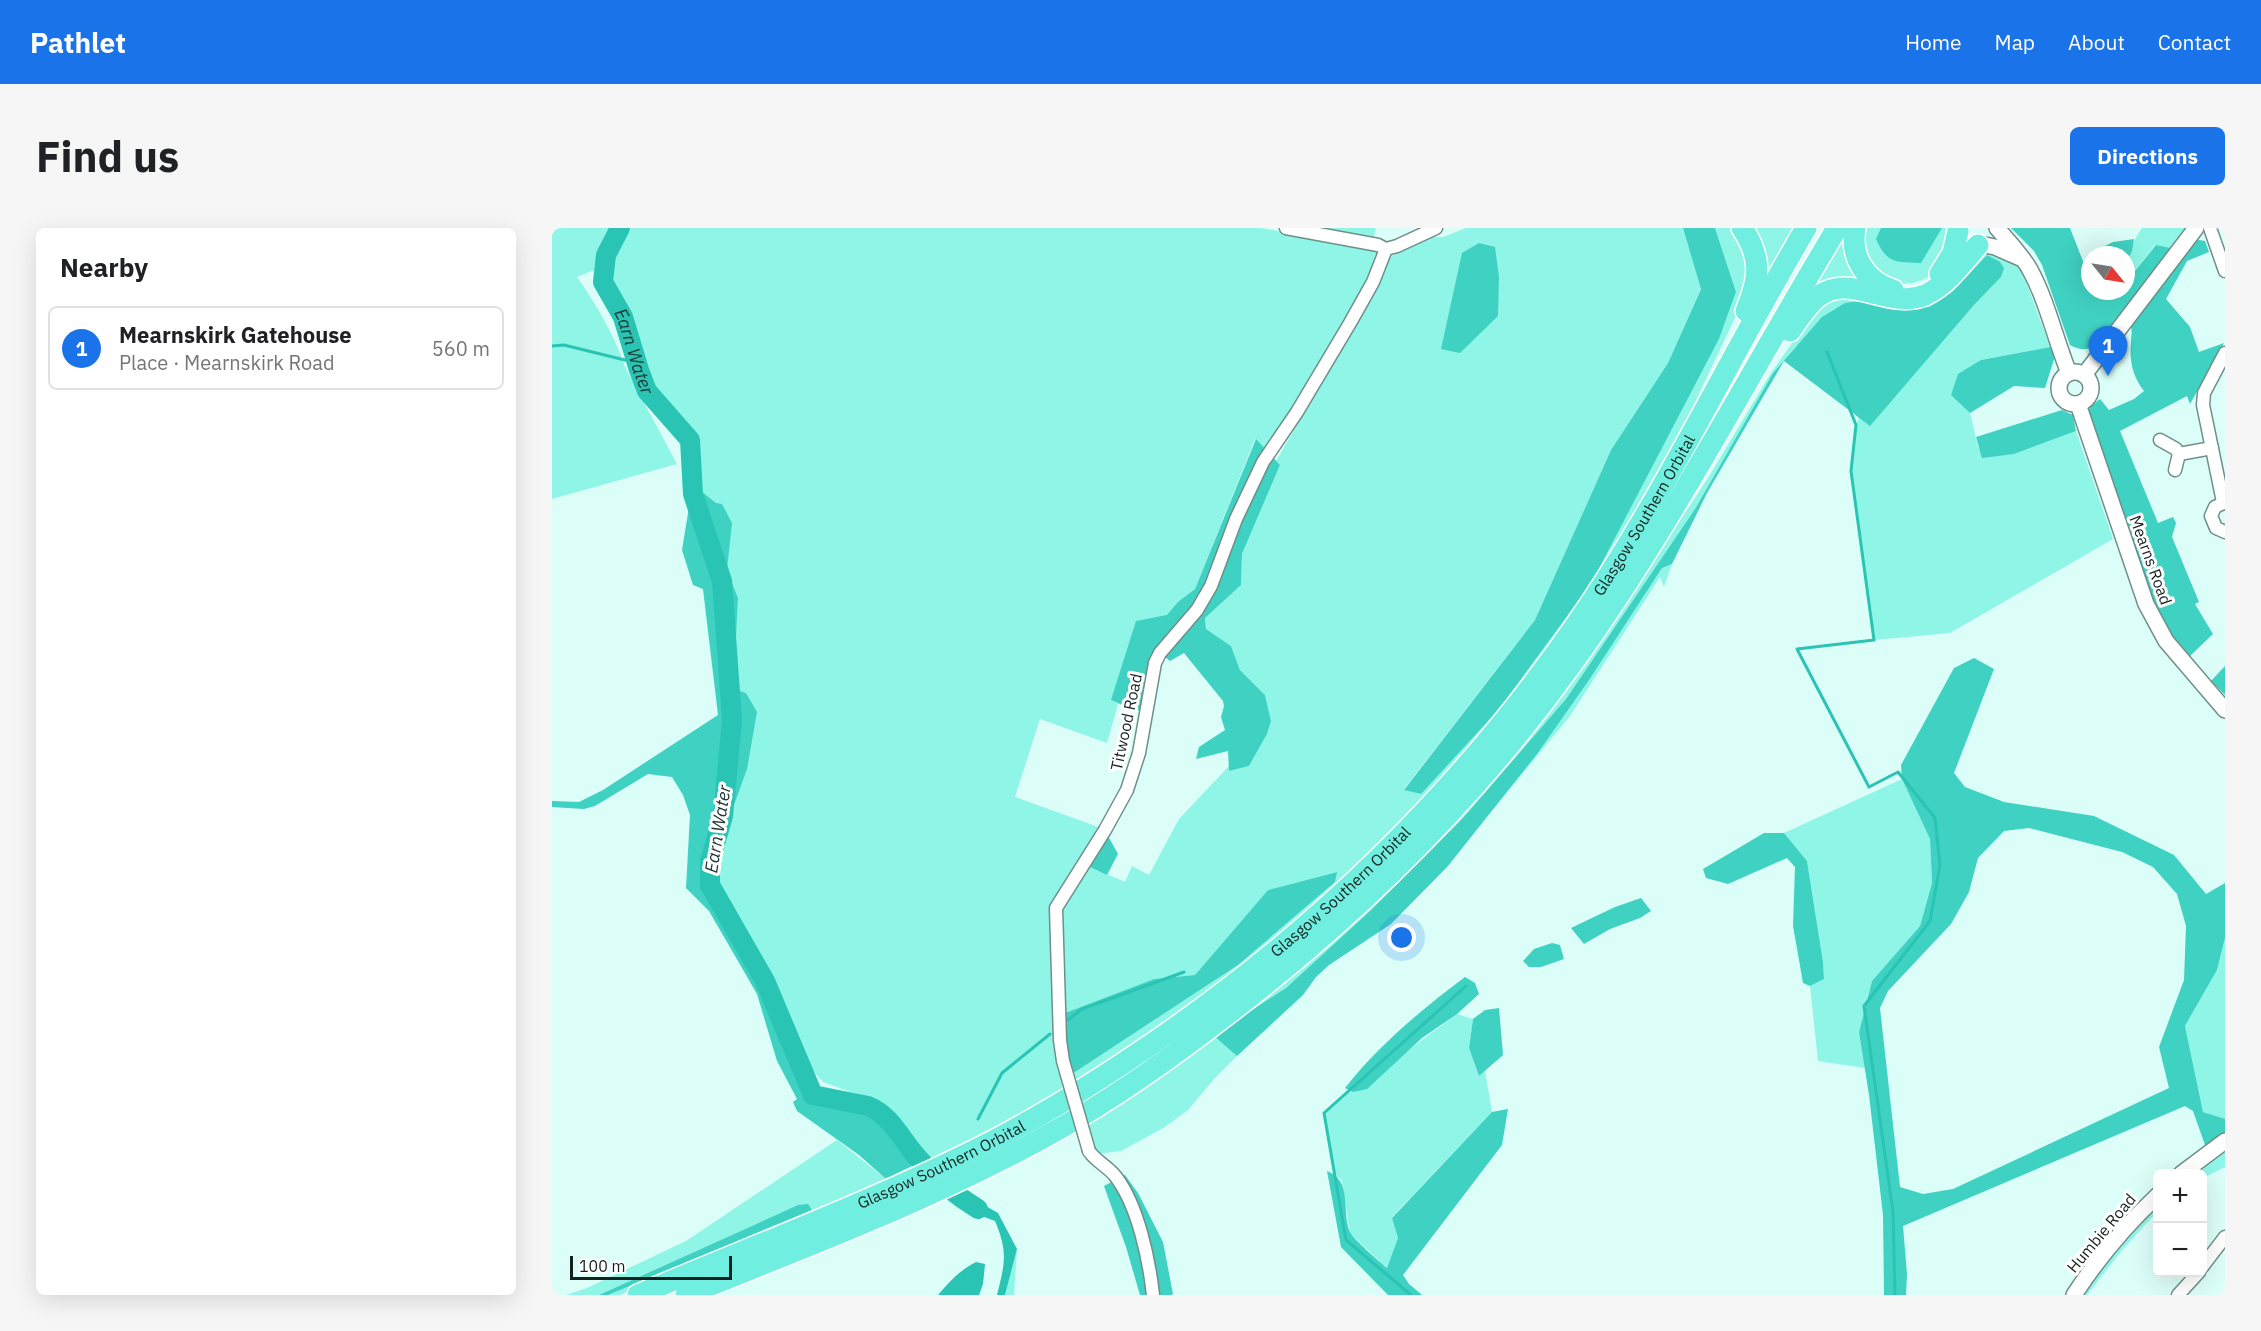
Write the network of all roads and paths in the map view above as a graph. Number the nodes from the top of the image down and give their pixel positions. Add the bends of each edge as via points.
1 (1286, 228) edge
2 (1436, 228) edge
3 (1742, 228) edge
4 (1806, 228) edge
5 (1837, 228) edge
6 (1855, 228) edge
7 (1995, 228) edge
8 (2196, 228) edge
9 (2210, 228) edge
10 (1958, 230) edge
11 (1979, 244) junction
12 (1386, 249) junction
13 (2023, 259) junction
14 (2225, 271) edge
15 (2225, 353) edge
16 (2077, 374) junction
17 (2078, 404) junction
18 (1692, 432) junction
19 (2160, 440) dead end
20 (2212, 448) junction
21 (2179, 454) junction
22 (2175, 470) dead end
23 (1693, 477) junction
24 (2224, 502) edge
25 (2225, 532) edge
26 (2225, 710) edge
27 (2225, 1141) edge
28 (2186, 1169) edge
29 (2153, 1199) edge
30 (2225, 1238) edge
31 (2207, 1261) edge
32 (2194, 1277) edge
33 (638, 1295) edge
34 (686, 1295) edge
35 (1154, 1295) edge
36 (2074, 1295) edge
37 (2178, 1295) edge

1 - 12 street
2 - 12 street
3 - 18 highway via 1757,261 1756,285
4 - 18 highway, Glasgow Southern Orbital
5 - 23 highway, Glasgow Southern Orbital
6 - 10 highway via 1855,250 1864,271 1878,284 1902,291 1926,285 1940,273 1953,253
7 - 11 street
7 - 13 street
8 - 16 street
9 - 14 street
10 - 11 street via 1963,240
11 - 13 street
11 - 23 highway via 1936,289 1914,298 1888,297 1847,287 1818,296
12 - 35 street, Titwood Road, bridge via 1350,323 1263,462 1211,586 1197,610 1160,653 1127,790 1056,908 1063,1061 1089,1151 1117,1178 1126,1196 1145,1247
13 - 16 street
15 - 20 street via 2204,393
16 - 17 street via 2089,380 2091,391
16 - 17 street via 2059,383 2059,393 2066,402
17 - 26 street, Mearns Road via 2146,604 2166,640
18 - 33 highway, Glasgow Southern Orbital via 1646,517 1589,605 1474,757 1382,856 1248,975 1060,1104 965,1154 886,1193
19 - 21 street via 2176,448
20 - 21 street
20 - 24 street
21 - 22 street
23 - 34 highway, Glasgow Southern Orbital via 1638,567 1550,693 1460,801 1372,892 1265,986 1182,1049 1060,1129 908,1204
24 - 25 street via 2215,507 2212,520 2216,528
27 - 28 street
29 - 36 street, Humbie Road via 2124,1228
30 - 31 street
32 - 37 street

